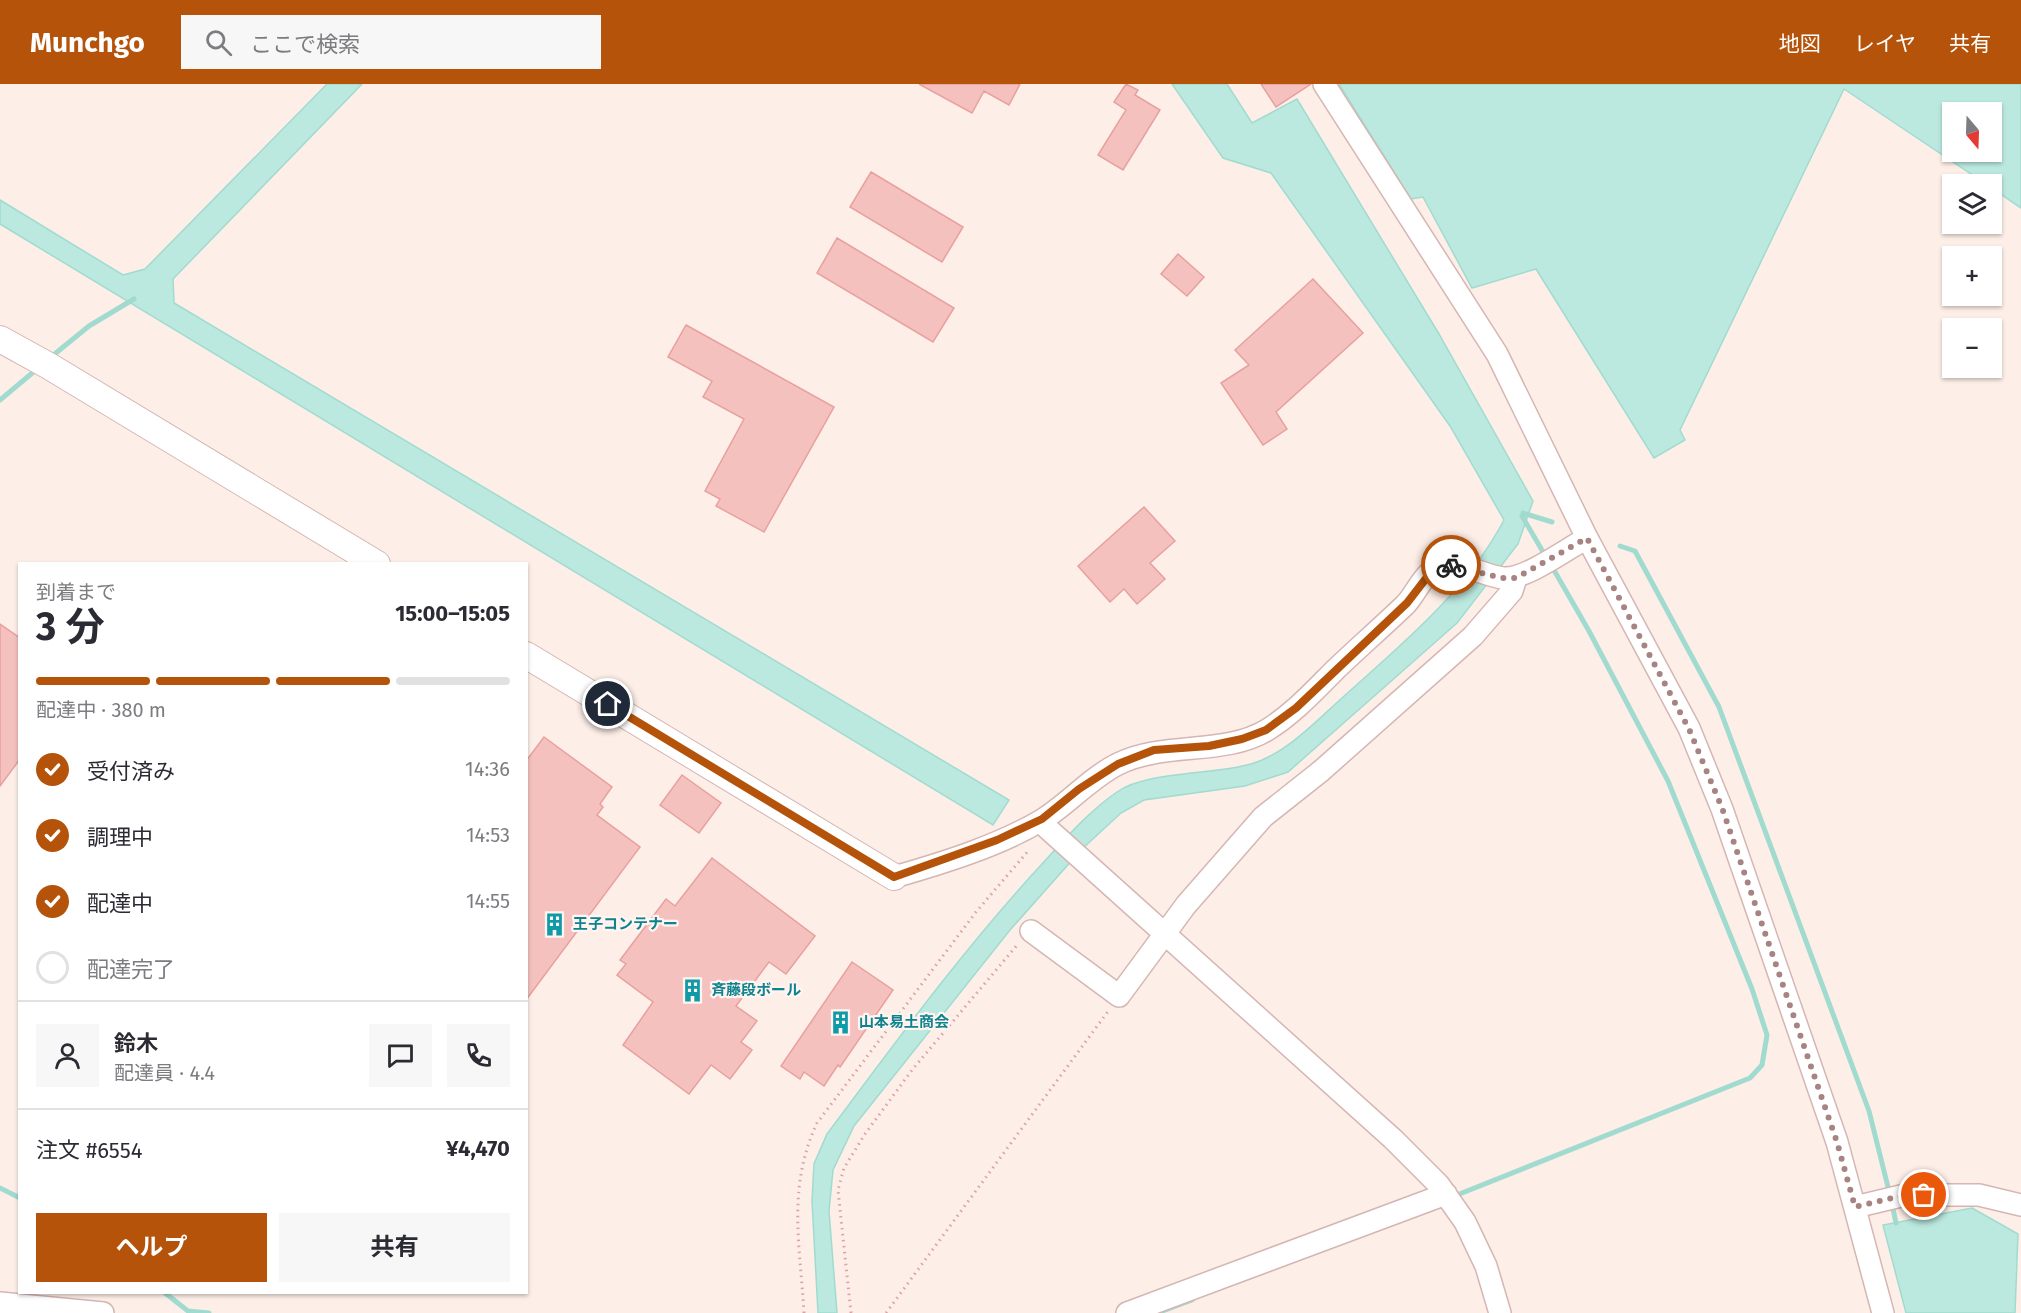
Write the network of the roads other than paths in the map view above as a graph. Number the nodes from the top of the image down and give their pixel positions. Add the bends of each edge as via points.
1 (1324, 84) edge
2 (0, 339) edge
3 (1587, 538) junction
4 (374, 562) edge
5 (1516, 575) junction
6 (528, 656) edge
7 (1049, 828) junction
8 (894, 877) joint
9 (1031, 931) road end
10 (1165, 936) junction
11 (1446, 1194) junction
12 (2021, 1205) edge
13 (1855, 1207) junction
14 (0, 1303) edge
15 (103, 1313) edge
16 (1127, 1313) edge
17 (1500, 1313) edge
18 (1883, 1313) edge

1 - 3 street via 1497,354
2 - 4 street
3 - 5 street
3 - 13 street via 1689,729 1722,808 1837,1142
5 - 7 street via 1443,565 1431,572 1407,603 1296,708 1266,730 1209,746 1154,750 1118,764 1079,789
5 - 10 street via 1512,591 1473,636 1321,771 1263,817 1186,905
6 - 8 street
7 - 8 street via 997,840
7 - 10 street
9 - 10 street via 1119,996
10 - 11 street via 1393,1138
11 - 16 street
11 - 17 street via 1465,1222 1486,1266
12 - 13 street via 1979,1195 1905,1195
13 - 18 street
14 - 15 street

